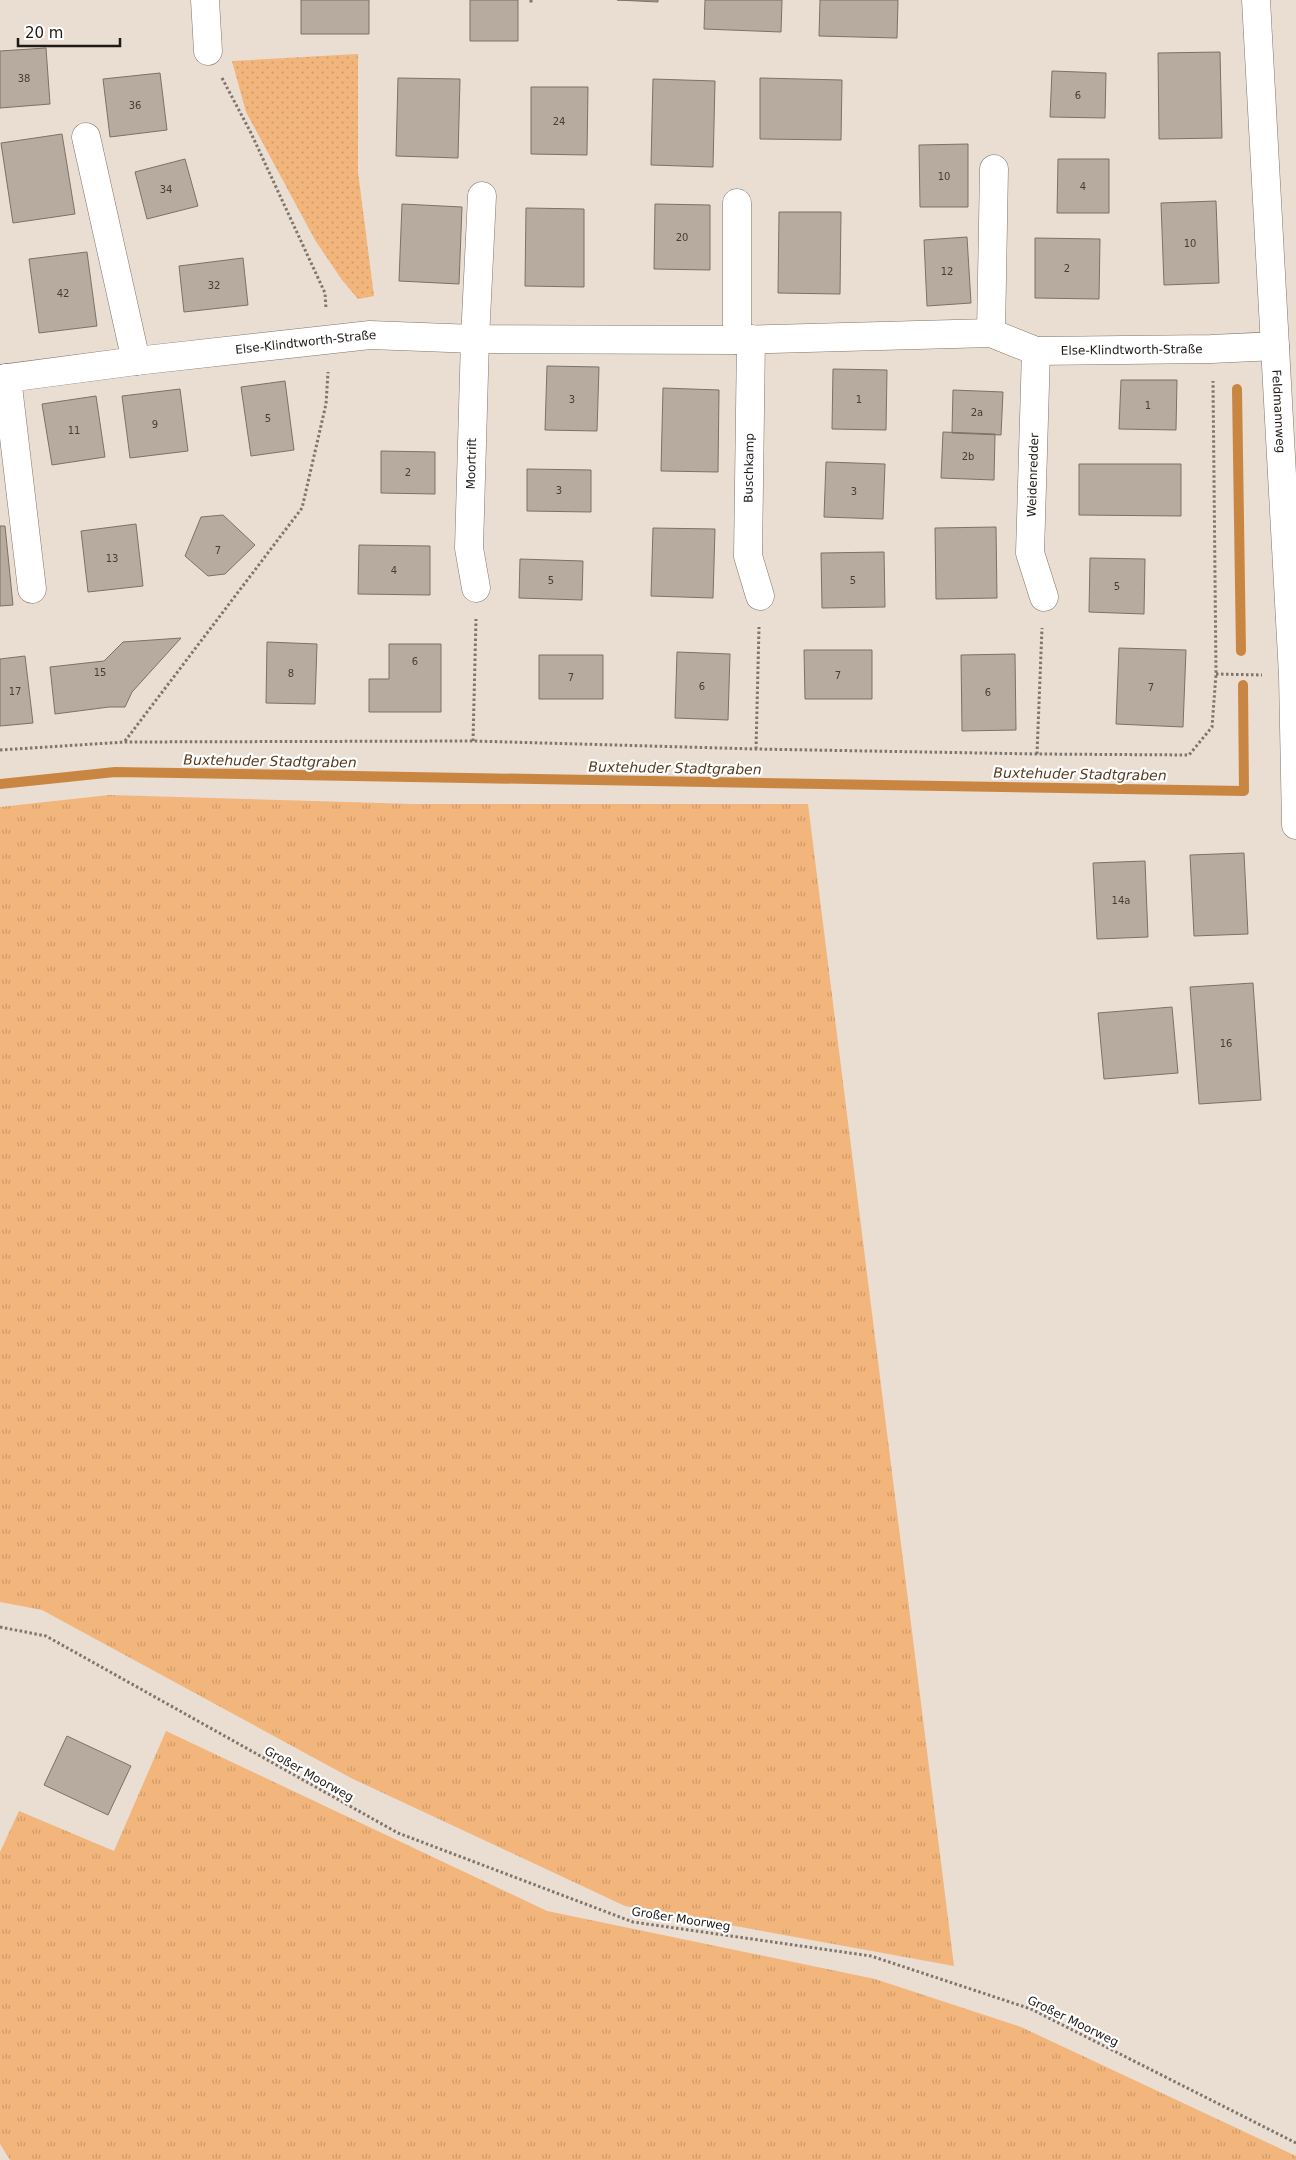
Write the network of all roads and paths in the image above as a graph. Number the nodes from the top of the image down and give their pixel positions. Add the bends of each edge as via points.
1 (205, 0) edge
2 (1256, 0) edge
3 (208, 51) joint
4 (86, 137) dead end
5 (994, 169) dead end
6 (482, 196) dead end
7 (737, 203) dead end
8 (991, 333) junction
9 (474, 339) junction
10 (744, 339) junction
11 (330, 341) junction
12 (1275, 346) junction
13 (1211, 349) junction
14 (1036, 351) junction
15 (136, 361) junction
16 (3, 379) edge
17 (476, 588) joint
18 (32, 589) dead end
19 (760, 596) joint
20 (1044, 598) joint
21 (1216, 674) junction
22 (1270, 675) dead end
23 (472, 740) junction
24 (125, 742) junction
25 (756, 749) junction
26 (0, 750) edge
27 (1037, 754) junction
28 (1296, 825) edge
29 (0, 1626) edge
30 (1296, 2143) edge

1 - 3 street
2 - 12 street, Feldmannweg
3 - 11 path via 325,293
4 - 15 street
5 - 8 street
6 - 9 street
7 - 10 street
8 - 10 street, Else-Klindtworth-Straße
8 - 14 street, Else-Klindtworth-Straße
9 - 10 street, Else-Klindtworth-Straße
9 - 11 street, Else-Klindtworth-Straße via 370,335
9 - 17 street, Moortrift via 469,548
10 - 19 street, Buschkamp via 748,556
11 - 15 street, Else-Klindtworth-Straße
11 - 24 path via 326,404 302,508
12 - 13 street, Else-Klindtworth-Straße
12 - 28 street, Feldmannweg via 1294,675
13 - 14 street, Else-Klindtworth-Straße
13 - 21 path
14 - 20 street, Weidenredder via 1030,553
15 - 16 street, Else-Klindtworth-Straße
16 - 18 street, Else-Klindtworth-Straße
17 - 23 path
19 - 25 path
20 - 27 path
21 - 22 path
21 - 27 path via 1212,728 1189,755
23 - 24 path
23 - 25 path
24 - 26 path
25 - 27 path
29 - 30 path, Großer Moorweg via 46,1636 398,1833 633,1922 871,1956 1031,2009

